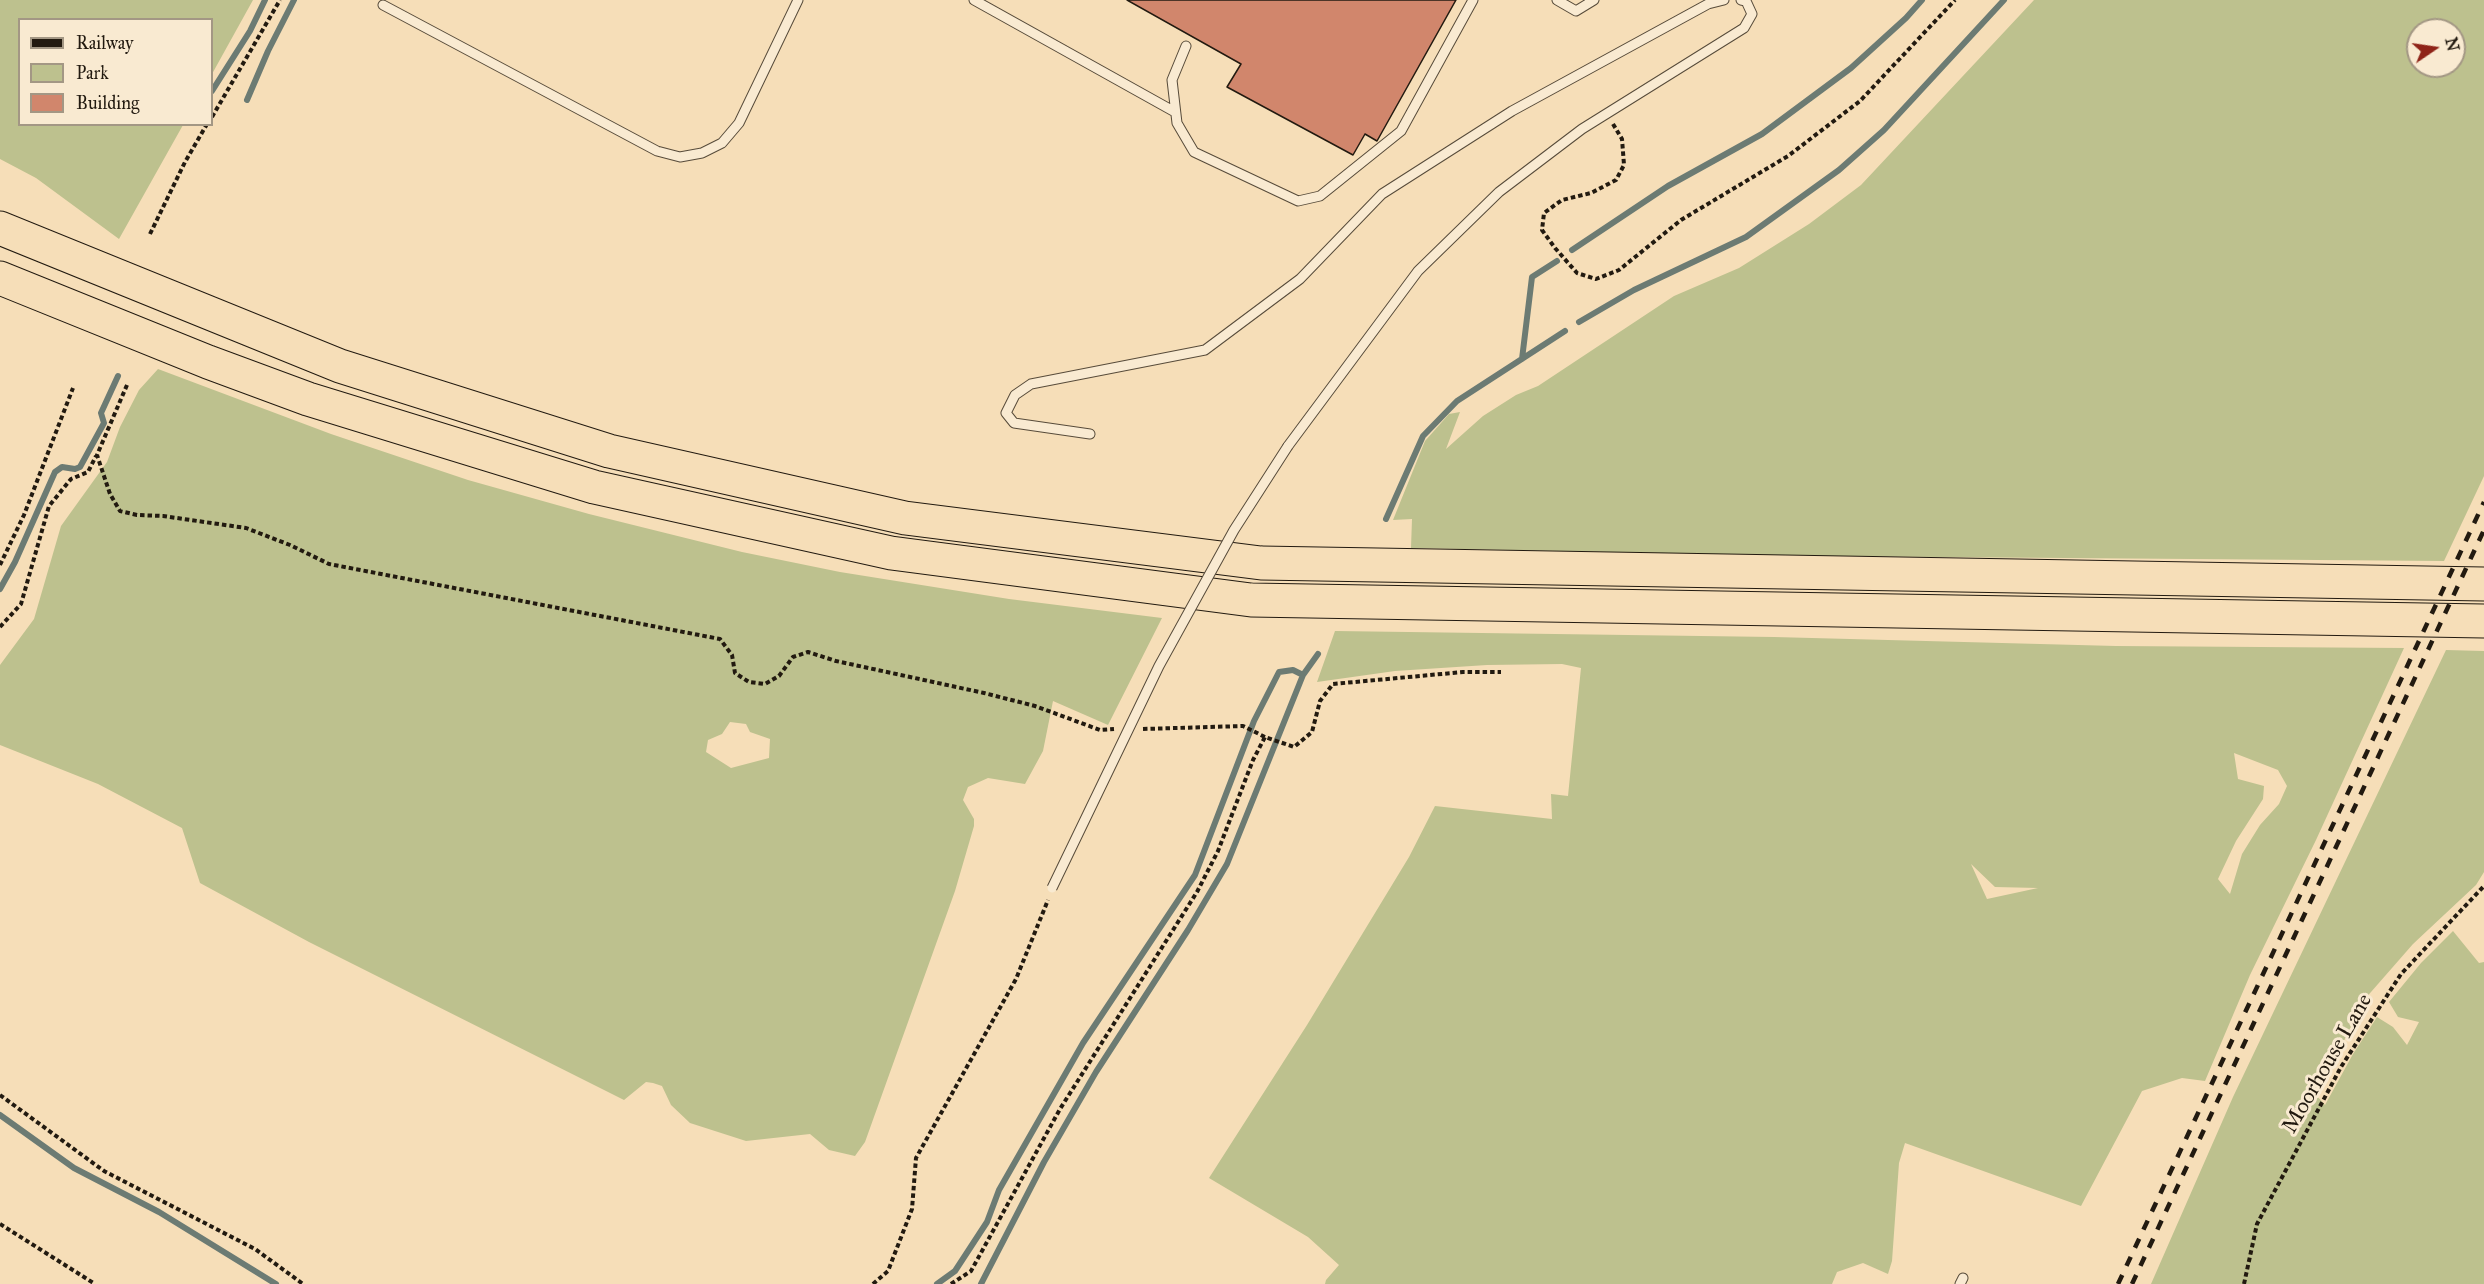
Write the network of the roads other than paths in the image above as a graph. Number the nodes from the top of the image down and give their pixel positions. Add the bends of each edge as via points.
1 (798, 0) edge
2 (974, 0) edge
3 (1473, 0) edge
4 (1557, 0) edge
5 (1594, 0) edge
6 (1724, 0) edge
7 (1741, 0) edge
8 (382, 5) dead end
9 (1186, 46) dead end
10 (1175, 112) junction
11 (0, 228) edge
12 (0, 278) edge
13 (1090, 434) dead end
14 (2484, 584) edge
15 (2484, 621) edge
16 (1052, 888) road end

1 - 8 lane via 739,123 722,143 702,153 680,157 657,151
2 - 10 lane
3 - 10 lane via 1401,131 1320,196 1298,201 1194,152
4 - 5 lane via 1576,10
6 - 13 lane via 1708,4 1512,111 1382,194 1300,279 1205,350 1031,384 1015,395 1006,413 1014,423
7 - 16 lane, bridge via 1752,14 1744,28 1582,129 1499,192 1418,272 1288,446 1234,530 1159,666
9 - 10 lane via 1172,81
11 - 14 highway via 340,366 609,451 905,518 1261,564
12 - 15 highway via 308,399 594,487 891,553 1251,600

